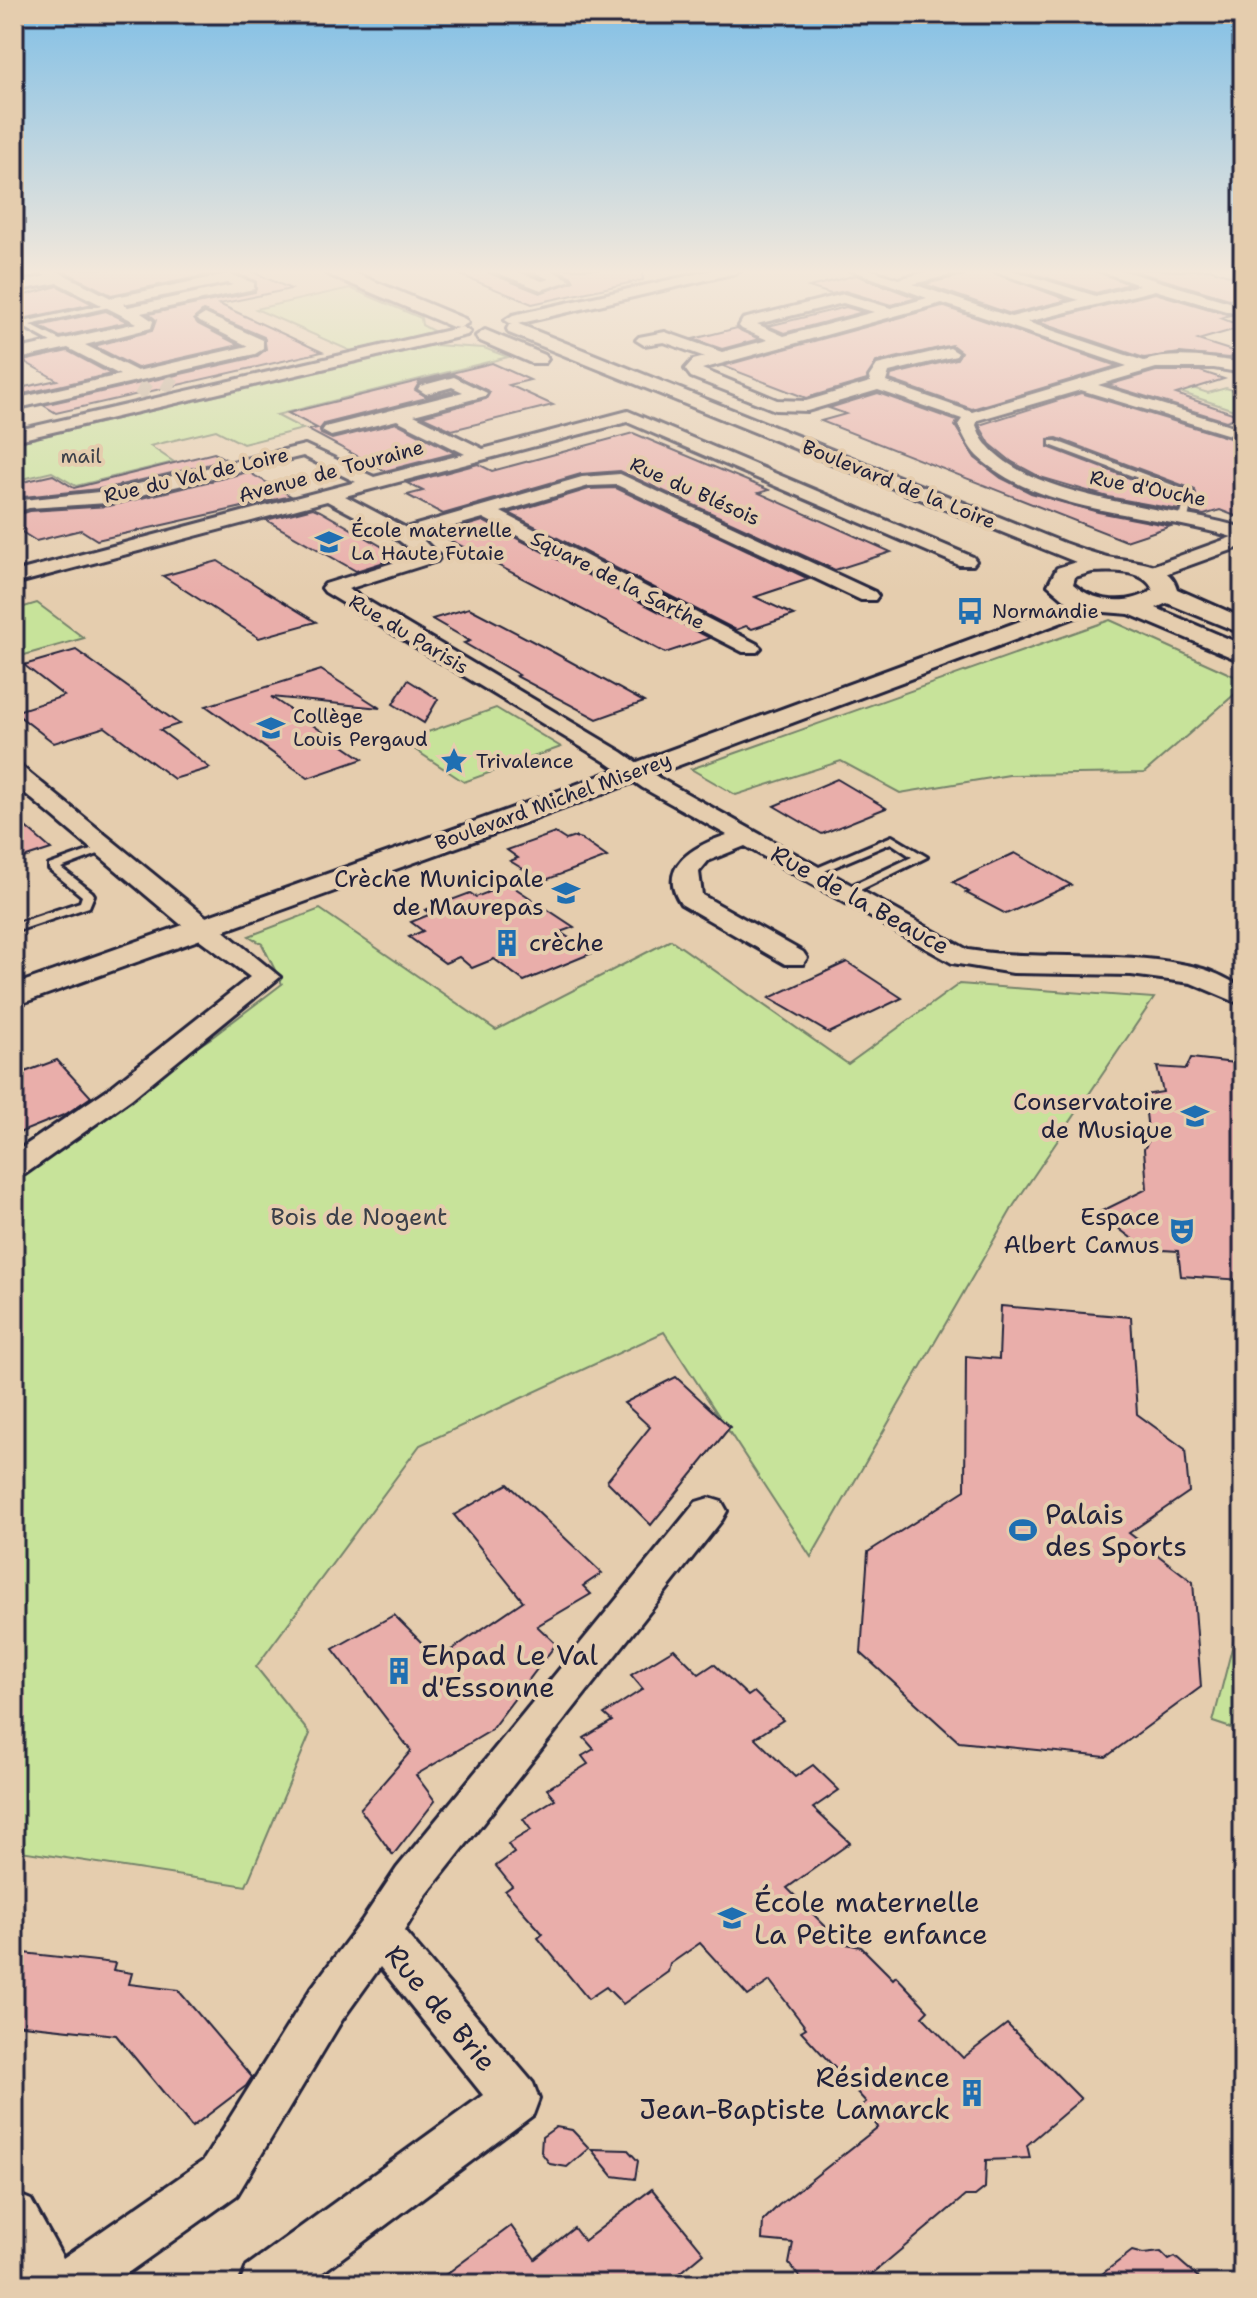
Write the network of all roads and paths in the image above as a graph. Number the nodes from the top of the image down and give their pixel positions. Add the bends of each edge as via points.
1 (132, 376) tunnel mouth
2 (176, 376) edge
3 (268, 376) edge
4 (602, 376) edge
5 (619, 376) edge
6 (703, 376) edge
7 (878, 376) edge
8 (1109, 376) edge
9 (150, 385) junction
10 (878, 385) junction
11 (1081, 385) junction
12 (426, 389) dead end
13 (14, 404) edge
14 (399, 414) junction
15 (972, 417) junction
16 (331, 431) dead end
17 (1243, 434) edge
18 (14, 436) edge
19 (1053, 443) dead end
20 (480, 454) junction
21 (371, 483) junction
22 (329, 495) junction
23 (14, 507) edge
24 (486, 512) junction
25 (1184, 518) junction
26 (403, 535) junction
27 (1243, 537) edge
28 (966, 561) dead end
29 (1106, 564) junction
30 (17, 574) edge
31 (1158, 583) junction
32 (1074, 589) junction
33 (868, 596) dead end
34 (1132, 606) junction
35 (1243, 627) edge
36 (750, 648) dead end
37 (1243, 654) edge
38 (624, 764) junction
39 (17, 779) edge
40 (747, 837) junction
41 (105, 848) junction
42 (811, 873) junction
43 (846, 893) junction
44 (192, 919) junction
45 (14, 928) edge
46 (794, 958) dead end
47 (14, 973) edge
48 (14, 996) edge
49 (1243, 997) edge
50 (14, 1167) edge
51 (709, 1511) dead end
52 (379, 1933) junction
53 (14, 2217) edge
54 (50, 2284) edge
55 (69, 2284) edge
56 (265, 2284) edge

1 - 9 street
2 - 9 street
3 - 9 street via 192,395
4 - 32 street, Boulevard de la Loire
5 - 29 street, Boulevard de la Loire
6 - 10 street via 775,405 807,406
7 - 10 street
8 - 11 street
9 - 13 street
9 - 18 street
10 - 15 street
11 - 15 street
11 - 17 street
12 - 14 street via 454,382 479,393
14 - 16 street
14 - 20 street
15 - 25 street, Rue d'Ouche via 967,425 982,451 1013,473 1115,507
19 - 25 lane via 1191,495
20 - 21 street, Avenue de Touraine
20 - 28 street, Avenue de Touraine via 628,416
21 - 22 street, Avenue de Touraine
21 - 23 street, Rue du Val de Loire via 305,450 108,497
22 - 26 street, Rue du Parisis
22 - 30 street, Avenue de Touraine
24 - 26 street, Rue du Blésois
24 - 33 street, Rue du Blésois via 588,481 620,479
24 - 36 street, Square de la Sarthe
25 - 27 street, Rue d'Ouche
26 - 38 street, Rue du Parisis via 430,557 332,588
27 - 31 street
29 - 31 street, Boulevard de la Loire
29 - 32 street, Boulevard Michel Miserey via 1076,568
31 - 34 street via 1155,600
31 - 35 street, Boulevard de la Loire
32 - 34 street
32 - 38 street, Boulevard Michel Miserey
34 - 37 street
38 - 40 street, Rue de la Beauce
38 - 44 street, Boulevard Michel Miserey
39 - 41 street
40 - 42 street, Rue de la Beauce
40 - 46 street via 695,858 686,868 684,884 690,899
41 - 44 street
41 - 45 lane via 53,867 88,895 85,904
42 - 43 street, Rue de la Beauce
42 - 43 lane via 892,839 921,857
43 - 49 street, Rue de la Beauce via 961,957 1197,976
44 - 47 street, Boulevard Michel Miserey
44 - 48 street, Boulevard Michel Miserey
44 - 50 street via 267,977 121,1093
51 - 52 street via 412,1881
52 - 55 street, Rue de Brie via 326,2005 220,2178
52 - 56 street, Rue de Brie via 516,2099
53 - 54 street

